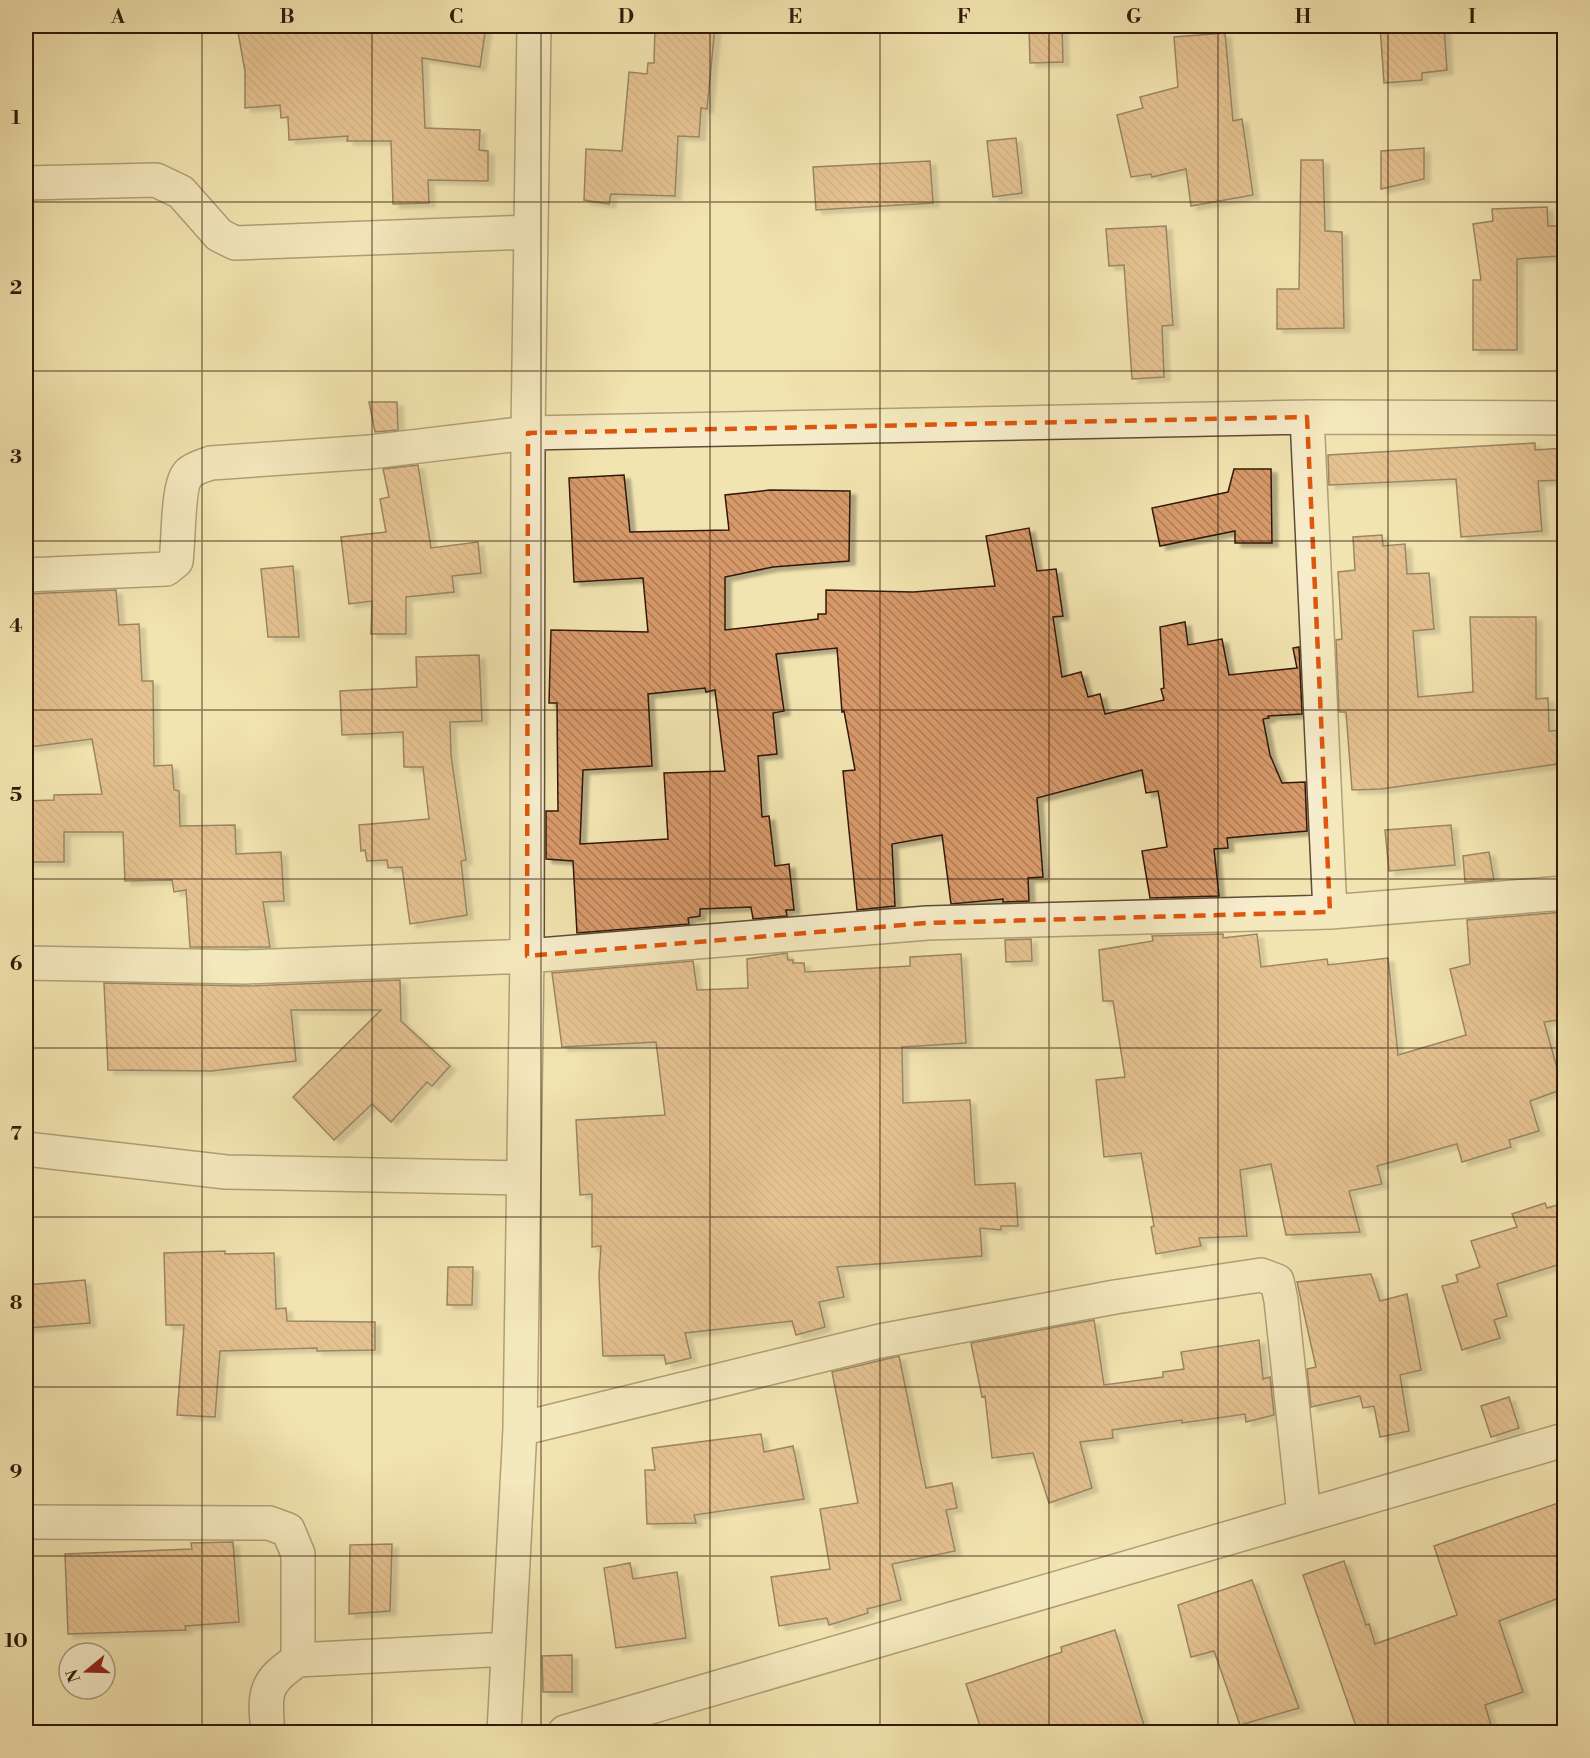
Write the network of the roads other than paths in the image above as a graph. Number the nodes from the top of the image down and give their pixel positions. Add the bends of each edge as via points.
1 (534, 26) edge
2 (26, 183) edge
3 (531, 232) junction
4 (1307, 417) junction
5 (1564, 418) edge
6 (528, 433) junction
7 (26, 575) edge
8 (1564, 893) edge
9 (1330, 912) junction
10 (527, 956) junction
11 (26, 963) edge
12 (26, 1149) edge
13 (524, 1178) junction
14 (520, 1430) junction
15 (1564, 1440) edge
16 (1304, 1515) junction
17 (26, 1522) edge
18 (508, 1649) junction
19 (298, 1660) junction
20 (268, 1732) edge
21 (504, 1732) edge
22 (565, 1732) edge

1 - 3 street
2 - 3 street via 156,180 181,192 219,235 235,243
3 - 6 street
4 - 5 street
4 - 6 street
4 - 9 street
6 - 7 street via 370,452 211,463 189,472 179,491 176,561 166,569
6 - 10 street
8 - 9 street
9 - 10 street via 927,923
10 - 11 street via 246,967
10 - 13 street
12 - 13 street via 226,1172
13 - 14 street
14 - 16 street via 880,1341 1115,1297 1261,1275 1277,1281 1281,1300
14 - 18 street
15 - 16 street
16 - 22 street
17 - 19 street via 269,1523 288,1530 298,1554
18 - 19 street
18 - 21 street
19 - 20 street via 276,1674 267,1691

